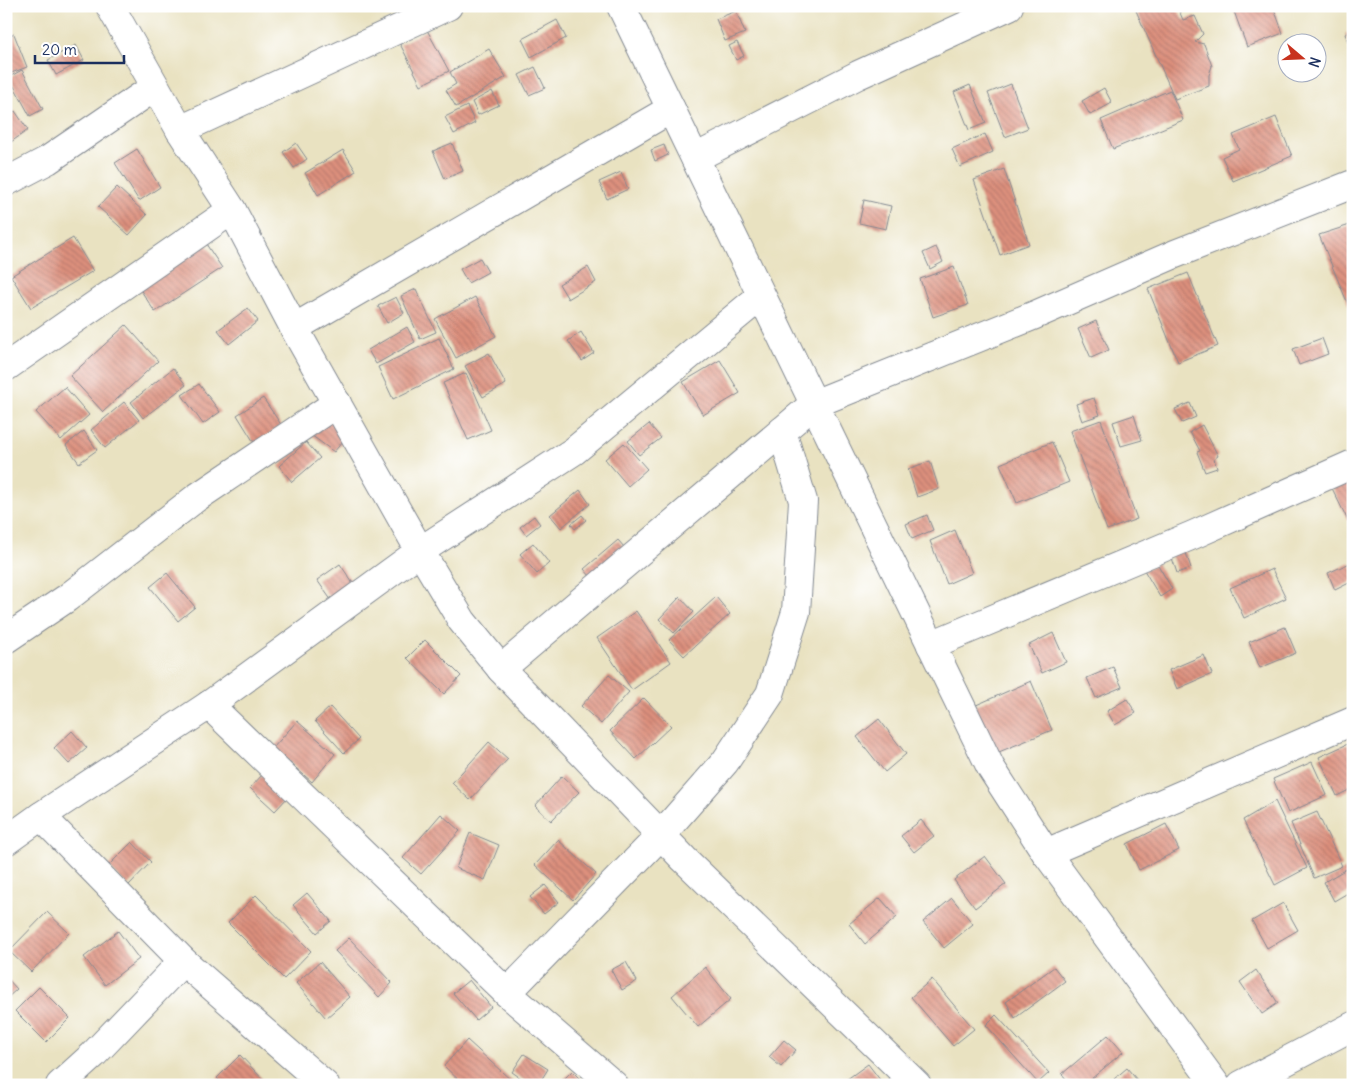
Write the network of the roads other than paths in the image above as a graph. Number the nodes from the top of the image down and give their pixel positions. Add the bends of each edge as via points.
1 (110, 6) edge
2 (448, 6) edge
3 (621, 6) edge
4 (1009, 6) edge
5 (155, 87) junction
6 (671, 109) junction
7 (180, 130) junction
8 (695, 158) junction
9 (6, 182) edge
10 (1353, 184) edge
11 (232, 210) junction
12 (762, 296) junction
13 (294, 328) junction
14 (6, 367) edge
15 (337, 403) junction
16 (814, 404) junction
17 (782, 431) junction
18 (1353, 464) edge
19 (420, 551) junction
20 (6, 639) edge
21 (931, 645) junction
22 (501, 669) junction
23 (209, 705) junction
24 (1353, 721) edge
25 (41, 816) junction
26 (661, 835) junction
27 (6, 841) edge
28 (1046, 853) junction
29 (183, 961) junction
30 (507, 993) junction
31 (1353, 1026) edge
32 (60, 1085) edge
33 (325, 1085) edge
34 (614, 1085) edge
35 (917, 1085) edge
36 (1216, 1085) edge
37 (1241, 1085) edge

1 - 5 street
2 - 7 street
3 - 6 street
4 - 8 street via 858,75
5 - 7 street
5 - 9 street via 48,160
6 - 8 street
6 - 13 street
7 - 11 street
8 - 12 street
10 - 16 street
11 - 13 street
11 - 14 street
12 - 16 street
12 - 19 street via 574,451
13 - 15 street
15 - 19 street
15 - 20 street via 196,498 67,598
16 - 17 street
16 - 21 street
17 - 22 street
17 - 26 street via 803,501 796,612 770,694 725,762
18 - 21 street
19 - 22 street via 462,621
19 - 23 street
21 - 28 street via 991,768
22 - 26 street
23 - 25 street
23 - 30 street
24 - 28 street
25 - 27 street
25 - 29 street
26 - 30 street
26 - 35 street
28 - 36 street
29 - 32 street
29 - 33 street
30 - 34 street
31 - 37 street

